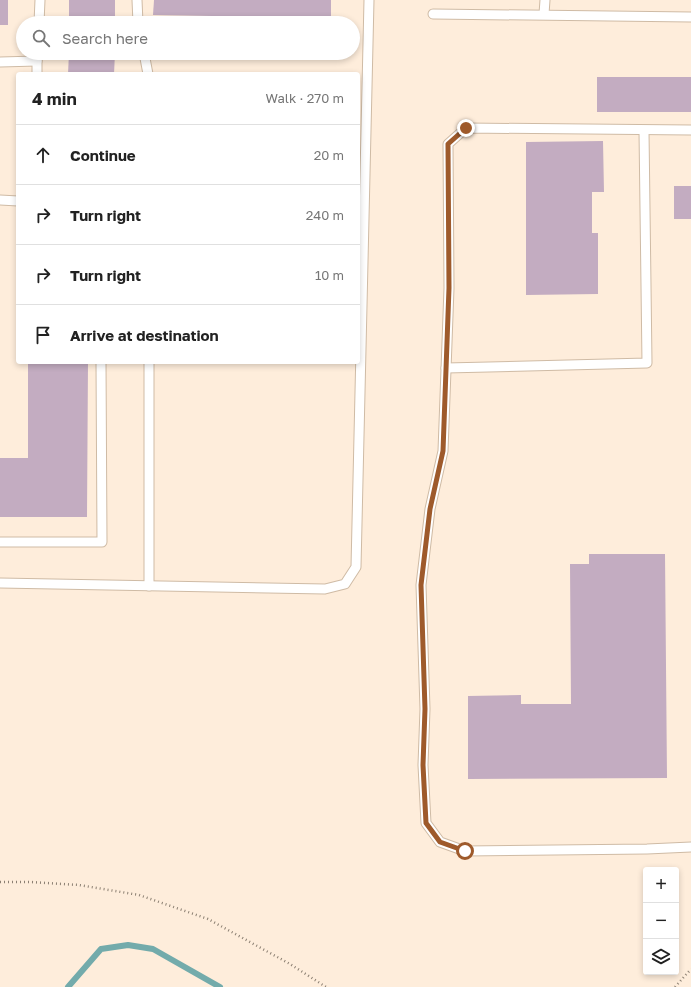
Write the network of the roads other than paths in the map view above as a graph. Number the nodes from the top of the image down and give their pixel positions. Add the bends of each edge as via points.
1 (40, 0) edge
2 (137, 0) edge
3 (370, 0) edge
4 (545, 0) edge
5 (432, 14) dead end
6 (544, 14) junction
7 (39, 16) edge
8 (138, 16) edge
9 (691, 17) edge
10 (16, 60) edge
11 (37, 60) edge
12 (145, 60) edge
13 (0, 62) edge
14 (37, 72) edge
15 (148, 72) edge
16 (691, 130) edge
17 (644, 131) junction
18 (0, 200) edge
19 (16, 201) edge
20 (101, 364) edge
21 (149, 364) edge
22 (446, 368) junction
23 (0, 542) edge
24 (0, 583) edge
25 (149, 586) junction
26 (691, 847) edge

1 - 7 lane
2 - 8 lane
3 - 25 lane via 356,567 345,584 325,589
4 - 6 lane
5 - 6 lane
6 - 9 lane
10 - 13 lane
11 - 14 lane
12 - 15 lane
16 - 17 lane
17 - 22 lane via 466,128 448,144 449,288
17 - 22 lane via 647,363
18 - 19 lane
20 - 23 lane via 102,542
21 - 25 lane
22 - 26 lane via 443,451 430,509 421,585 426,823 440,842 465,851
24 - 25 lane

